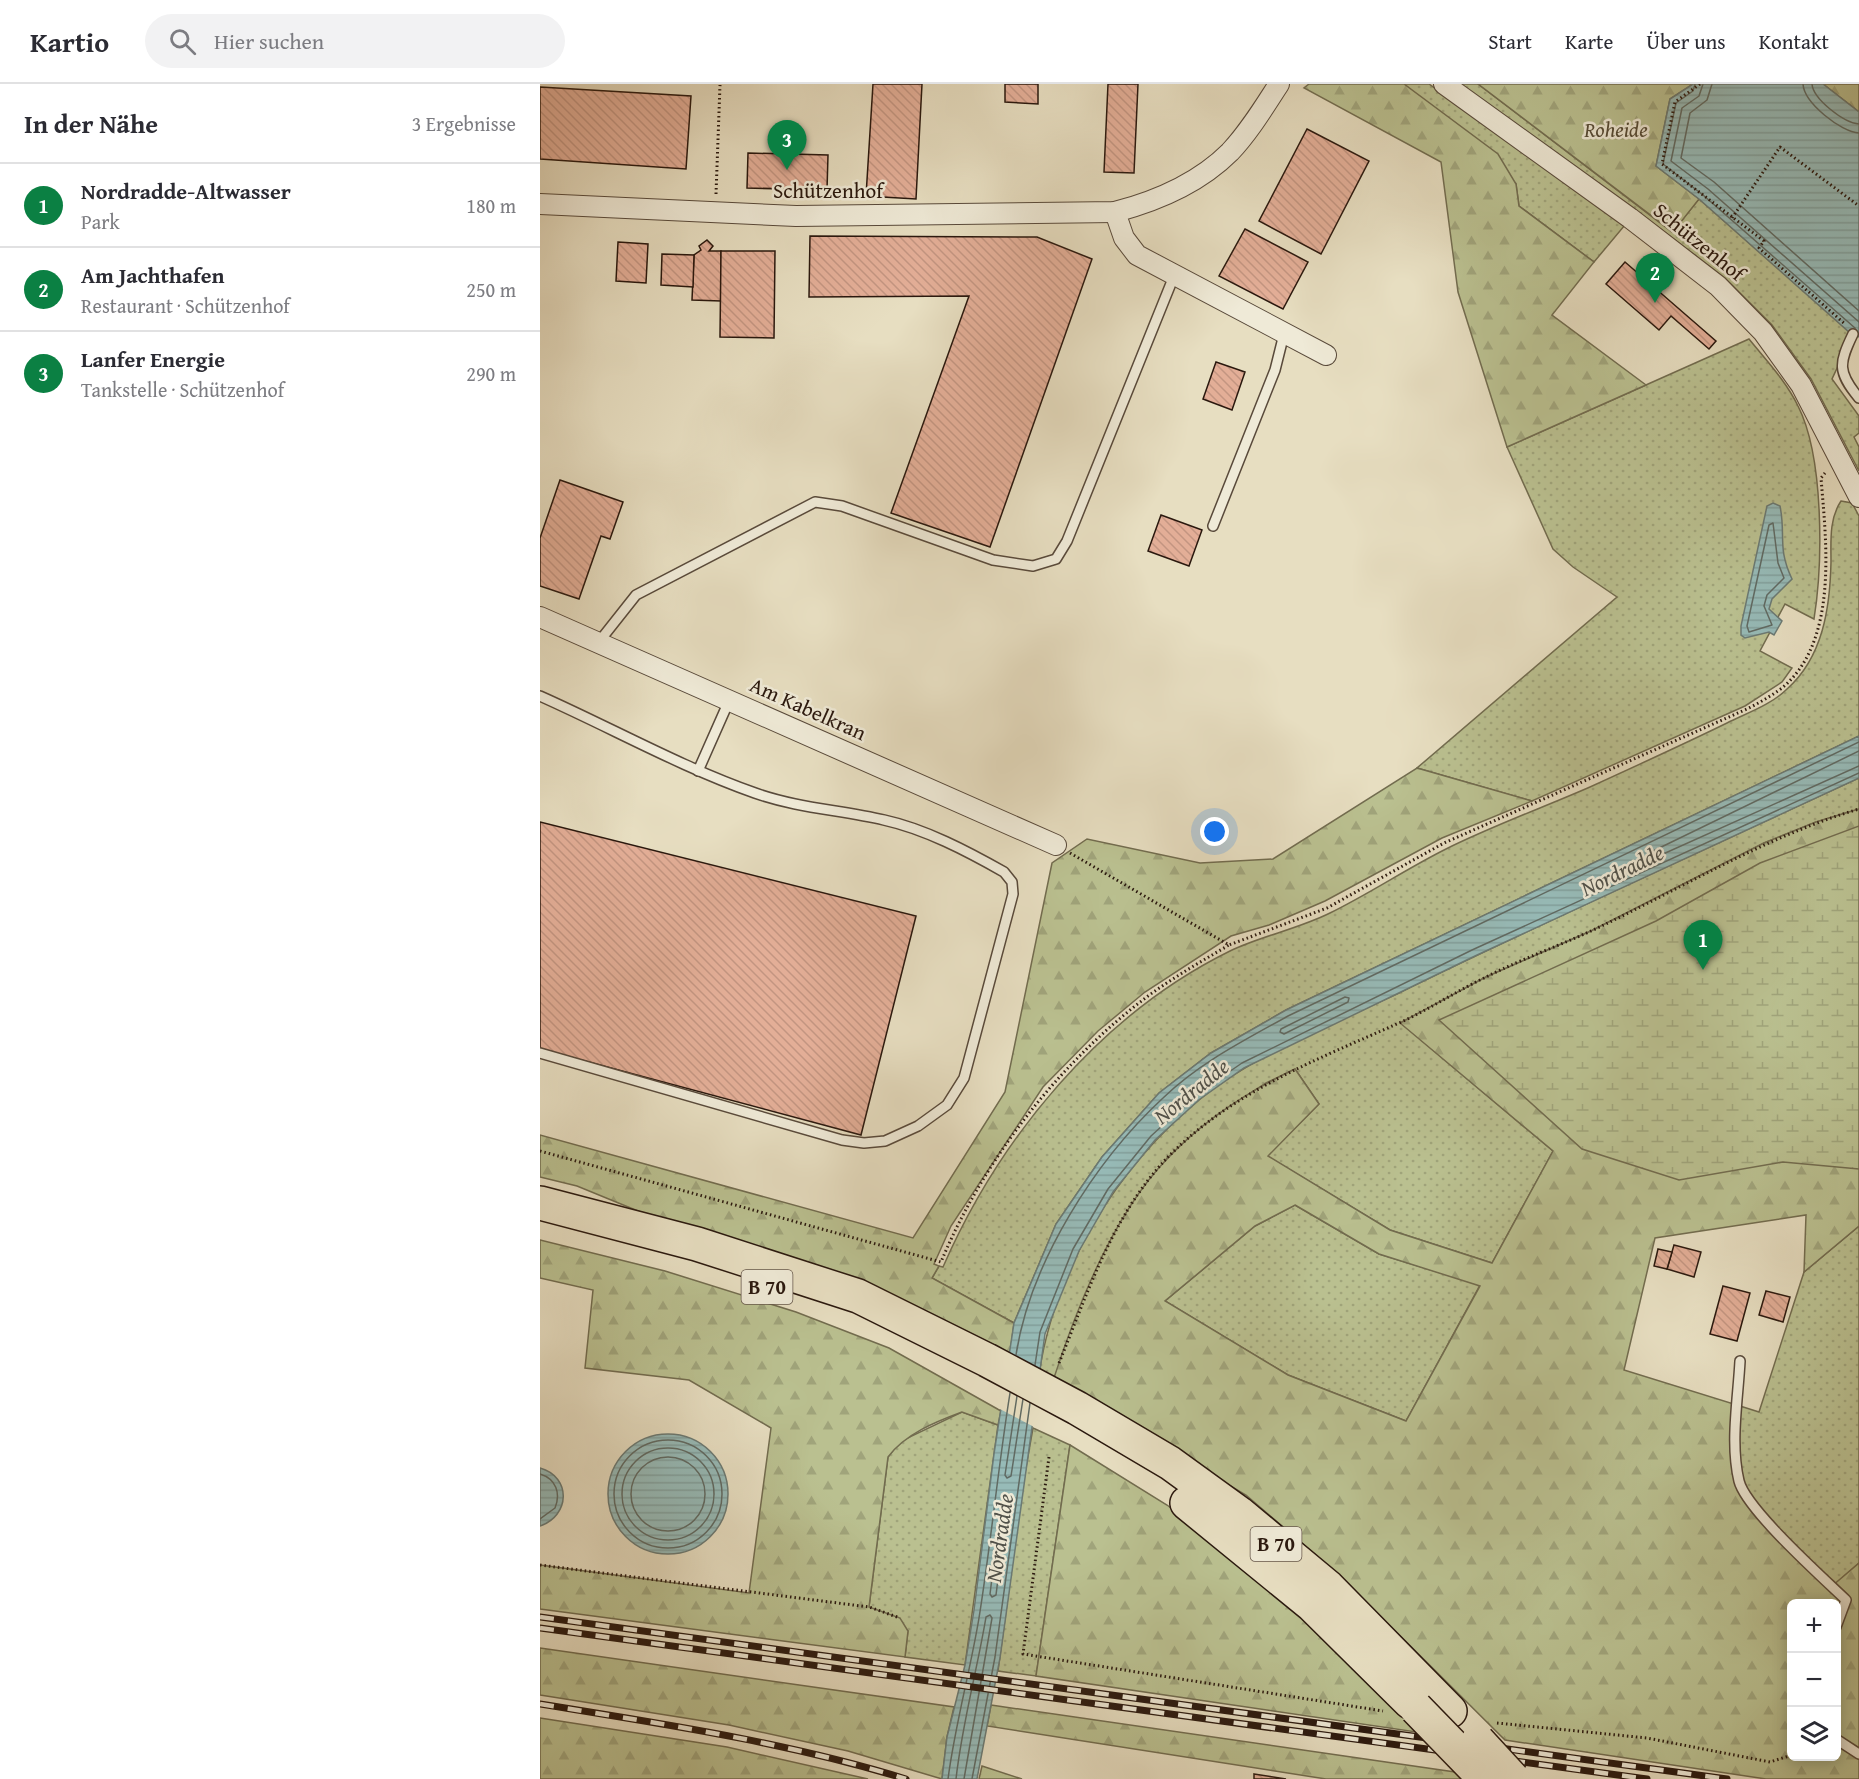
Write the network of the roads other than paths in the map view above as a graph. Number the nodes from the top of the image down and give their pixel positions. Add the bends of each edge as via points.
1 (1279, 84) edge
2 (1444, 84) edge
3 (540, 204) edge
4 (1115, 212) junction
5 (1174, 276) junction
6 (1851, 331) road end
7 (1284, 334) junction
8 (1326, 355) dead end
9 (1859, 398) edge
10 (1859, 497) edge
11 (1213, 526) dead end
12 (540, 617) edge
13 (598, 643) junction
14 (540, 696) edge
15 (729, 701) junction
16 (698, 771) junction
17 (1056, 844) road end
18 (540, 1053) edge
19 (540, 1203) edge
20 (540, 1224) edge
21 (1740, 1361) dead end
22 (984, 1372) junction
23 (1074, 1419) junction
24 (1841, 1614) edge
25 (1841, 1742) edge
26 (1859, 1754) edge
27 (1485, 1779) edge
28 (1513, 1779) edge

1 - 4 street, Schützenhof via 1229,152 1163,197
2 - 10 street, Schützenhof via 1718,286 1763,332 1801,385
3 - 4 street, Schützenhof via 796,216
4 - 5 street via 1124,238 1137,255
5 - 7 street
5 - 13 lane via 1067,542 1056,559 1033,566 993,560 842,506 815,502 636,595
6 - 9 lane via 1841,366
7 - 8 street
7 - 11 lane via 1275,370
12 - 13 street, Am Kabelkran
13 - 15 street, Am Kabelkran
14 - 16 lane
15 - 16 lane
15 - 17 street, Am Kabelkran
16 - 18 lane via 757,794 813,809 905,825 1004,872 1012,882 1013,894 964,1078 947,1105 918,1126 885,1141 864,1143
19 - 22 highway, B 70 via 717,1250 858,1296
20 - 22 highway, B 70 via 761,1284
21 - 24 lane via 1735,1437 1739,1483 1763,1519 1846,1600
22 - 23 highway, B 70
23 - 27 highway, B 70, bridge via 1220,1528 1312,1605 1404,1710
23 - 28 highway, B 70, bridge via 1170,1463 1239,1514 1328,1587
25 - 26 lane

